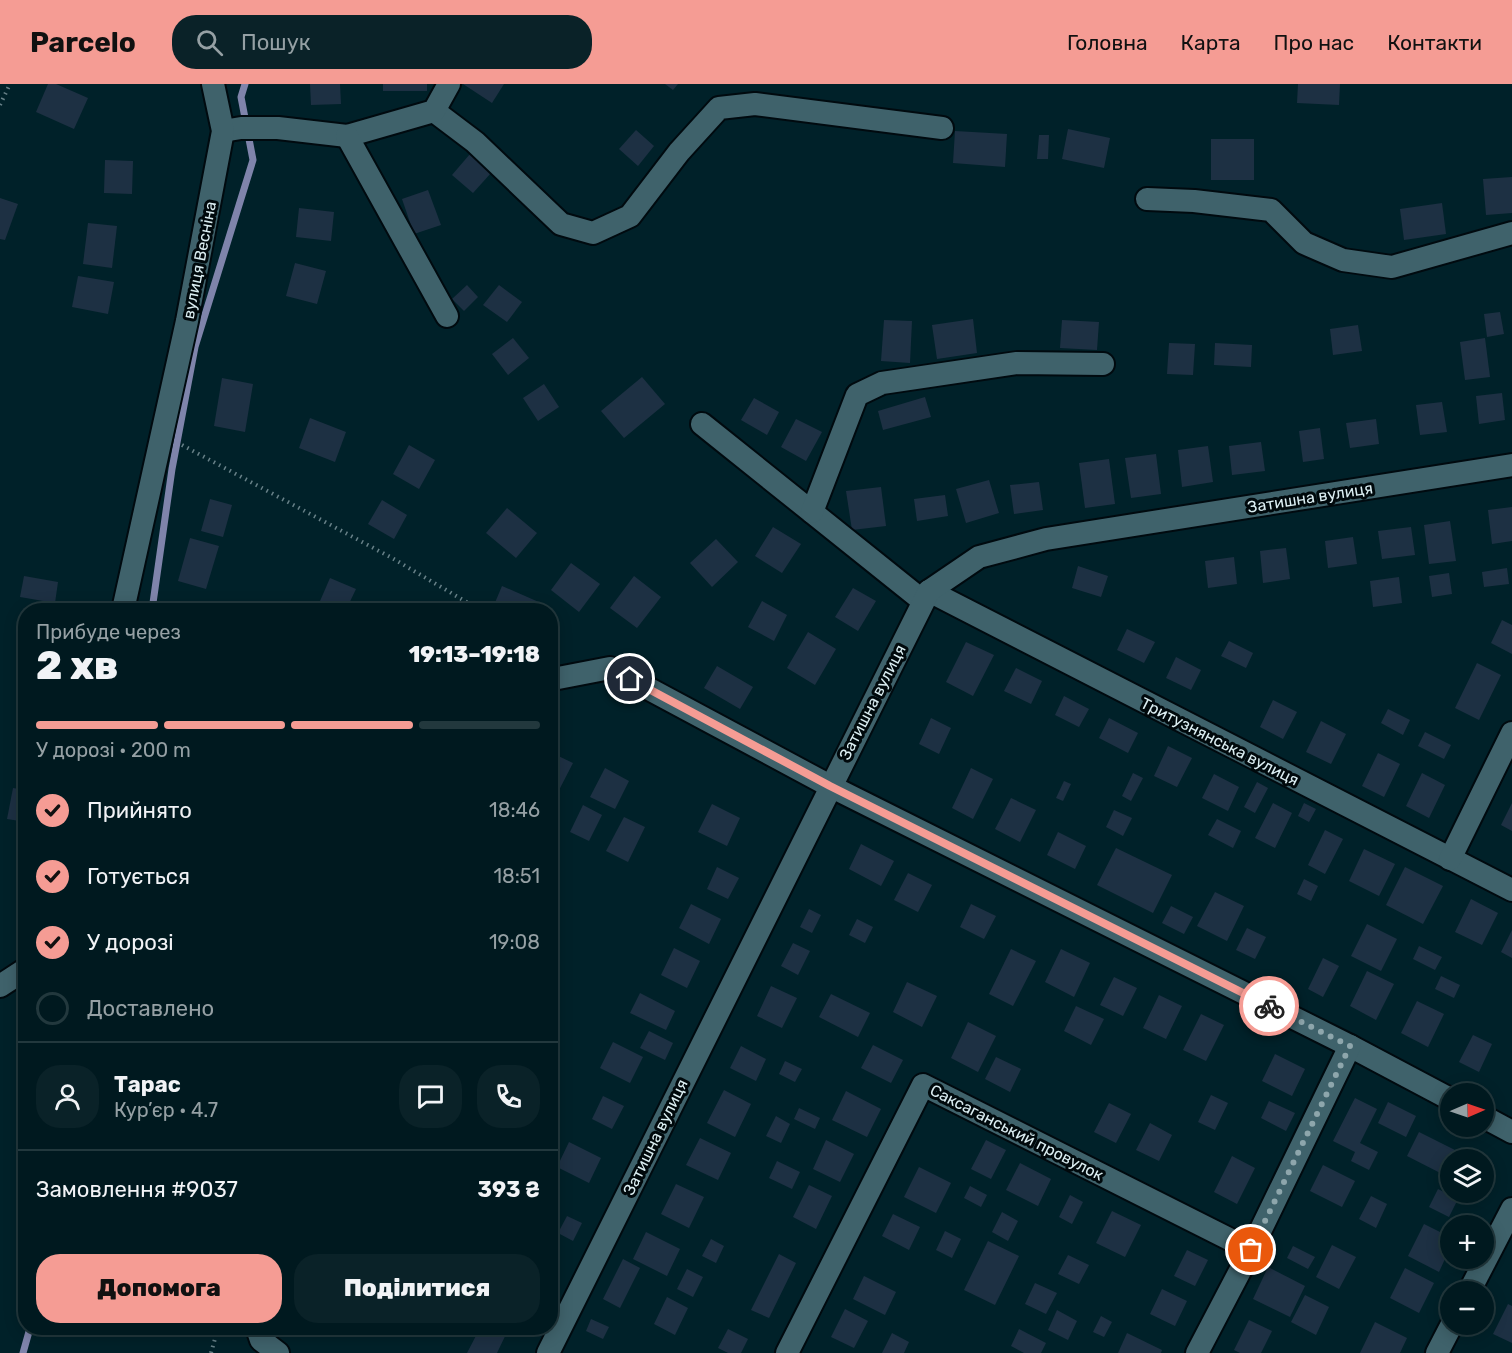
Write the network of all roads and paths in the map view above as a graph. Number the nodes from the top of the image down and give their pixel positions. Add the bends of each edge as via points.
1 (10, 84) edge
2 (213, 84) edge
3 (449, 84) edge
4 (0, 105) edge
5 (434, 111) junction
6 (942, 128) dead end
7 (232, 130) junction
8 (347, 136) junction
9 (1147, 199) dead end
10 (1512, 233) edge
11 (447, 316) dead end
12 (1103, 364) dead end
13 (702, 424) dead end
14 (192, 450) dead end
15 (1512, 465) edge
16 (812, 512) junction
17 (926, 596) junction
18 (125, 603) edge
19 (468, 603) edge
20 (558, 678) edge
21 (1512, 733) edge
22 (830, 786) junction
23 (1450, 859) junction
24 (1512, 890) edge
25 (18, 974) edge
26 (0, 986) edge
27 (1350, 1046) junction
28 (1440, 1094) edge
29 (1494, 1122) edge
30 (1512, 1132) edge
31 (1512, 1209) edge
32 (1251, 1250) junction
33 (1475, 1281) edge
34 (558, 1333) edge
35 (216, 1335) edge
36 (259, 1335) edge
37 (557, 1335) edge
38 (1446, 1335) edge
39 (211, 1353) edge
40 (278, 1353) edge
41 (548, 1353) edge
42 (787, 1353) edge
43 (1197, 1353) edge
44 (1437, 1353) edge

1 - 4 path
2 - 7 street, вулиця Весніна
3 - 5 street
5 - 6 street via 475,142 561,224 593,233 630,216 718,108 755,104
5 - 8 street
7 - 8 street via 278,128
7 - 18 street, вулиця Весніна
8 - 11 street
9 - 10 street via 1271,210 1304,243 1343,260 1392,267
12 - 16 street via 1017,363 882,383 857,395
13 - 16 street, Тритузнянська вулиця
14 - 19 path
15 - 17 street, Затишна вулиця via 1046,539 979,557
16 - 17 street, Тритузнянська вулиця
17 - 22 street, Затишна вулиця
17 - 23 street, Тритузнянська вулиця
20 - 22 street via 610,668
21 - 23 street
22 - 27 street
22 - 34 street, Затишна вулиця
23 - 24 street, Тритузнянська вулиця
25 - 26 street
27 - 28 street
27 - 32 street
29 - 30 street
31 - 33 street
32 - 42 street, Саксаганський провулок via 923,1085
32 - 43 street
35 - 39 path
36 - 40 street
37 - 41 street, Затишна вулиця
38 - 44 street

